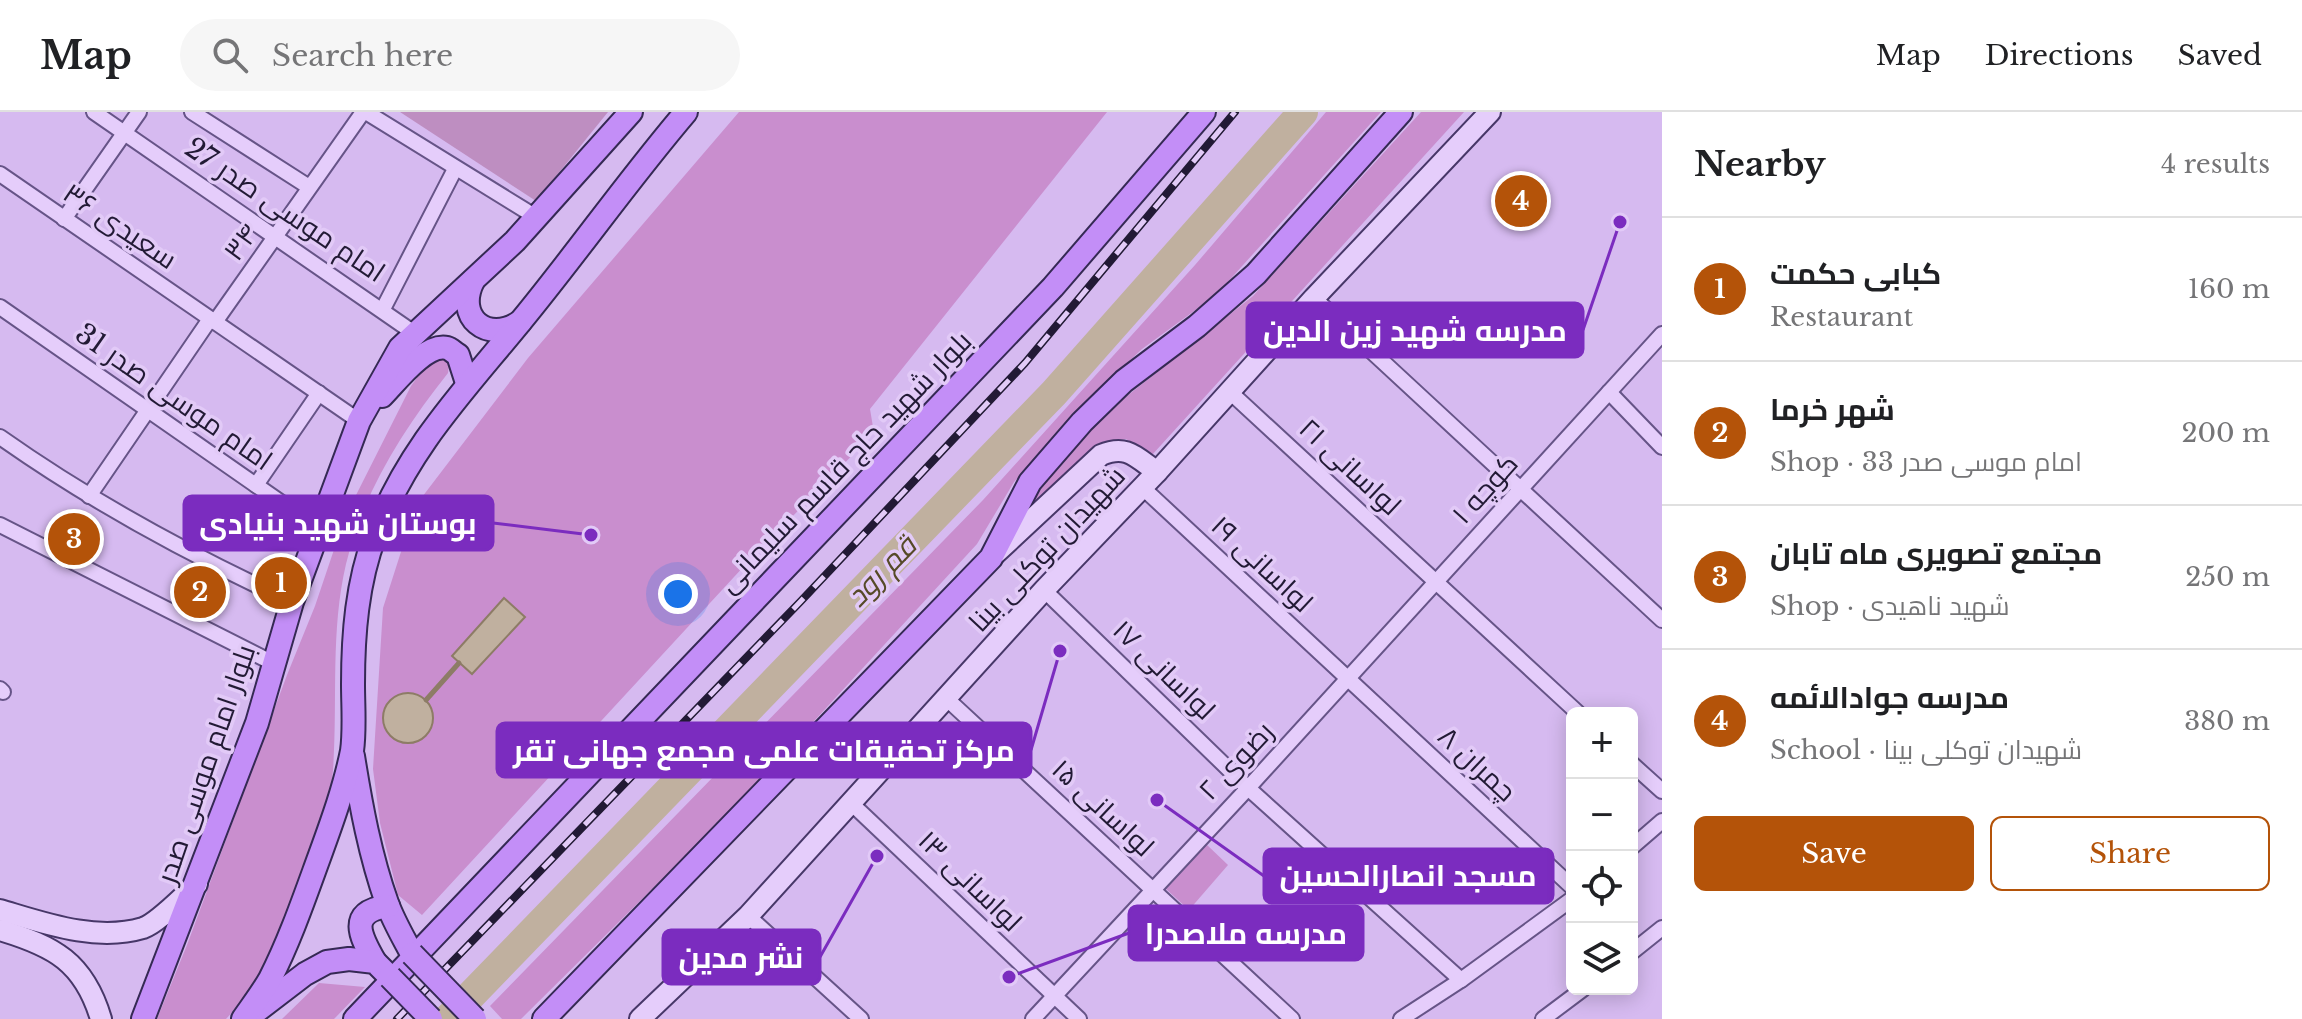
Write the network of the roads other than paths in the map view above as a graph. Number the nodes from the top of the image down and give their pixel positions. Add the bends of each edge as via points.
1 (94, 112) edge
2 (139, 112) edge
3 (192, 112) edge
4 (364, 112) edge
5 (631, 112) edge
6 (686, 112) edge
7 (1204, 112) edge
8 (1401, 112) edge
9 (1490, 112) edge
10 (125, 132) junction
11 (455, 169) junction
12 (0, 174) edge
13 (309, 187) junction
14 (536, 217) junction
15 (64, 219) junction
16 (277, 236) junction
17 (473, 280) junction
18 (1314, 298) junction
19 (0, 307) edge
20 (383, 309) junction
21 (212, 320) junction
22 (521, 321) junction
23 (414, 333) junction
24 (1662, 334) edge
25 (467, 383) junction
26 (1229, 391) junction
27 (1609, 392) junction
28 (319, 393) junction
29 (149, 411) junction
30 (359, 421) junction
31 (4, 441) edge
32 (1662, 447) edge
33 (0, 457) edge
34 (1150, 480) junction
35 (256, 485) junction
36 (1521, 488) junction
37 (89, 496) junction
38 (0, 525) edge
39 (319, 529) junction
40 (991, 558) junction
41 (1436, 582) junction
42 (1044, 590) junction
43 (292, 602) junction
44 (1662, 620) edge
45 (273, 663) junction
46 (1346, 679) junction
47 (947, 699) junction
48 (1571, 707) edge
49 (352, 749) junction
50 (1638, 769) edge
51 (1248, 788) junction
52 (1662, 791) edge
53 (851, 803) junction
54 (1662, 821) edge
55 (1638, 842) edge
56 (1566, 881) edge
57 (197, 884) junction
58 (1152, 889) junction
59 (1566, 903) edge
60 (388, 906) junction
61 (0, 910) edge
62 (748, 916) junction
63 (1662, 928) edge
64 (0, 930) edge
65 (1638, 946) edge
66 (382, 969) junction
67 (1461, 980) junction
68 (1575, 995) edge
69 (1054, 997) junction
70 (101, 1019) edge
71 (143, 1019) edge
72 (245, 1019) edge
73 (355, 1019) edge
74 (431, 1019) edge
75 (475, 1019) edge
76 (544, 1019) edge
77 (640, 1019) edge
78 (861, 1019) edge
79 (1033, 1019) edge
80 (1079, 1019) edge
81 (1292, 1019) edge
82 (1401, 1019) edge
83 (1543, 1019) edge

1 - 10 street, امام موسی صدر 27
2 - 10 street
3 - 13 street
4 - 11 street
4 - 13 street, ۳۴
5 - 14 main road, بلوار امام موسی صدر
6 - 22 main road
7 - 73 main road, بلوار شهید حاج قاسم سلیمانی via 1053,287
8 - 40 main road via 1256,274 1124,381 1082,422 1030,482
9 - 18 main road, شهیدان توکلی بینا
10 - 15 street
10 - 16 street, امام موسی صدر 27
11 - 14 street
11 - 20 street
12 - 15 street, سعیدی ۳۶
13 - 16 street, ۳۴
14 - 17 main road, بلوار امام موسی صدر
15 - 21 street, سعیدی ۳۶
16 - 20 street, امام موسی صدر 27
16 - 21 street, ۳۴
17 - 22 main road via 467,306 483,327 509,329
17 - 23 main road, بلوار امام موسی صدر
18 - 26 main road, شهیدان توکلی بینا
18 - 36 street
19 - 29 street, امام موسی صدر 31
20 - 23 street, امام موسی صدر 27
21 - 28 street, سعیدی ۳۶
21 - 29 street, ۳۴
22 - 25 main road
23 - 30 main road, بلوار امام موسی صدر
24 - 27 street, کوچه ۱
25 - 30 main road via 458,355 447,348 433,349
25 - 49 main road via 418,448 375,535 359,588
26 - 34 main road, شهیدان توکلی بینا
26 - 41 street, لواسانی ۲۱
27 - 32 street
27 - 36 street, کوچه ۱
28 - 30 street, سعیدی ۳۶
28 - 35 street
29 - 35 street, امام موسی صدر 31
29 - 37 street, ۳۴
30 - 39 main road, بلوار امام موسی صدر
31 - 33 street
31 - 37 street
34 - 40 main road via 1131,452 1115,449 1101,455
34 - 42 main road, شهیدان توکلی بینا
34 - 46 street, لواسانی ۱۹
35 - 39 street, امام موسی صدر 31
36 - 41 street, کوچه ۱
36 - 44 street
37 - 43 street
38 - 45 street
39 - 43 main road, بلوار امام موسی صدر
40 - 76 main road
41 - 46 street, کوچه ۱
41 - 48 street, لواسانی ۲۱
42 - 47 main road, شهیدان توکلی بینا
42 - 51 street, لواسانی ۱۷
43 - 45 main road, بلوار امام موسی صدر
45 - 57 main road, بلوار امام موسی صدر via 257,723
46 - 51 street, رضوی ۲
46 - 56 street, چمران ۸
47 - 53 main road, شهیدان توکلی بینا
47 - 58 street, لواسانی ۱۵
49 - 60 main road via 366,828
49 - 72 main road via 300,910
50 - 52 street
51 - 58 street, رضوی ۲
51 - 67 street, لواسانی ۱۷
53 - 62 main road, شهیدان توکلی بینا
53 - 69 street, لواسانی ۱۳
54 - 55 street
57 - 61 main road via 145,927 104,933
57 - 71 main road, بلوار امام موسی صدر
58 - 69 street, رضوی ۲
58 - 81 street, لواسانی ۱۵
59 - 67 street
60 - 66 main road via 374,908 359,926
60 - 75 main road, bridge via 412,954
62 - 77 main road, شهیدان توکلی بینا
62 - 78 street
63 - 65 street
64 - 70 main road via 43,945 76,967
66 - 72 main road via 349,959 327,962
66 - 74 main road, bridge
67 - 82 street
68 - 83 street
69 - 79 street, رضوی ۲
69 - 80 street, لواسانی ۱۳

